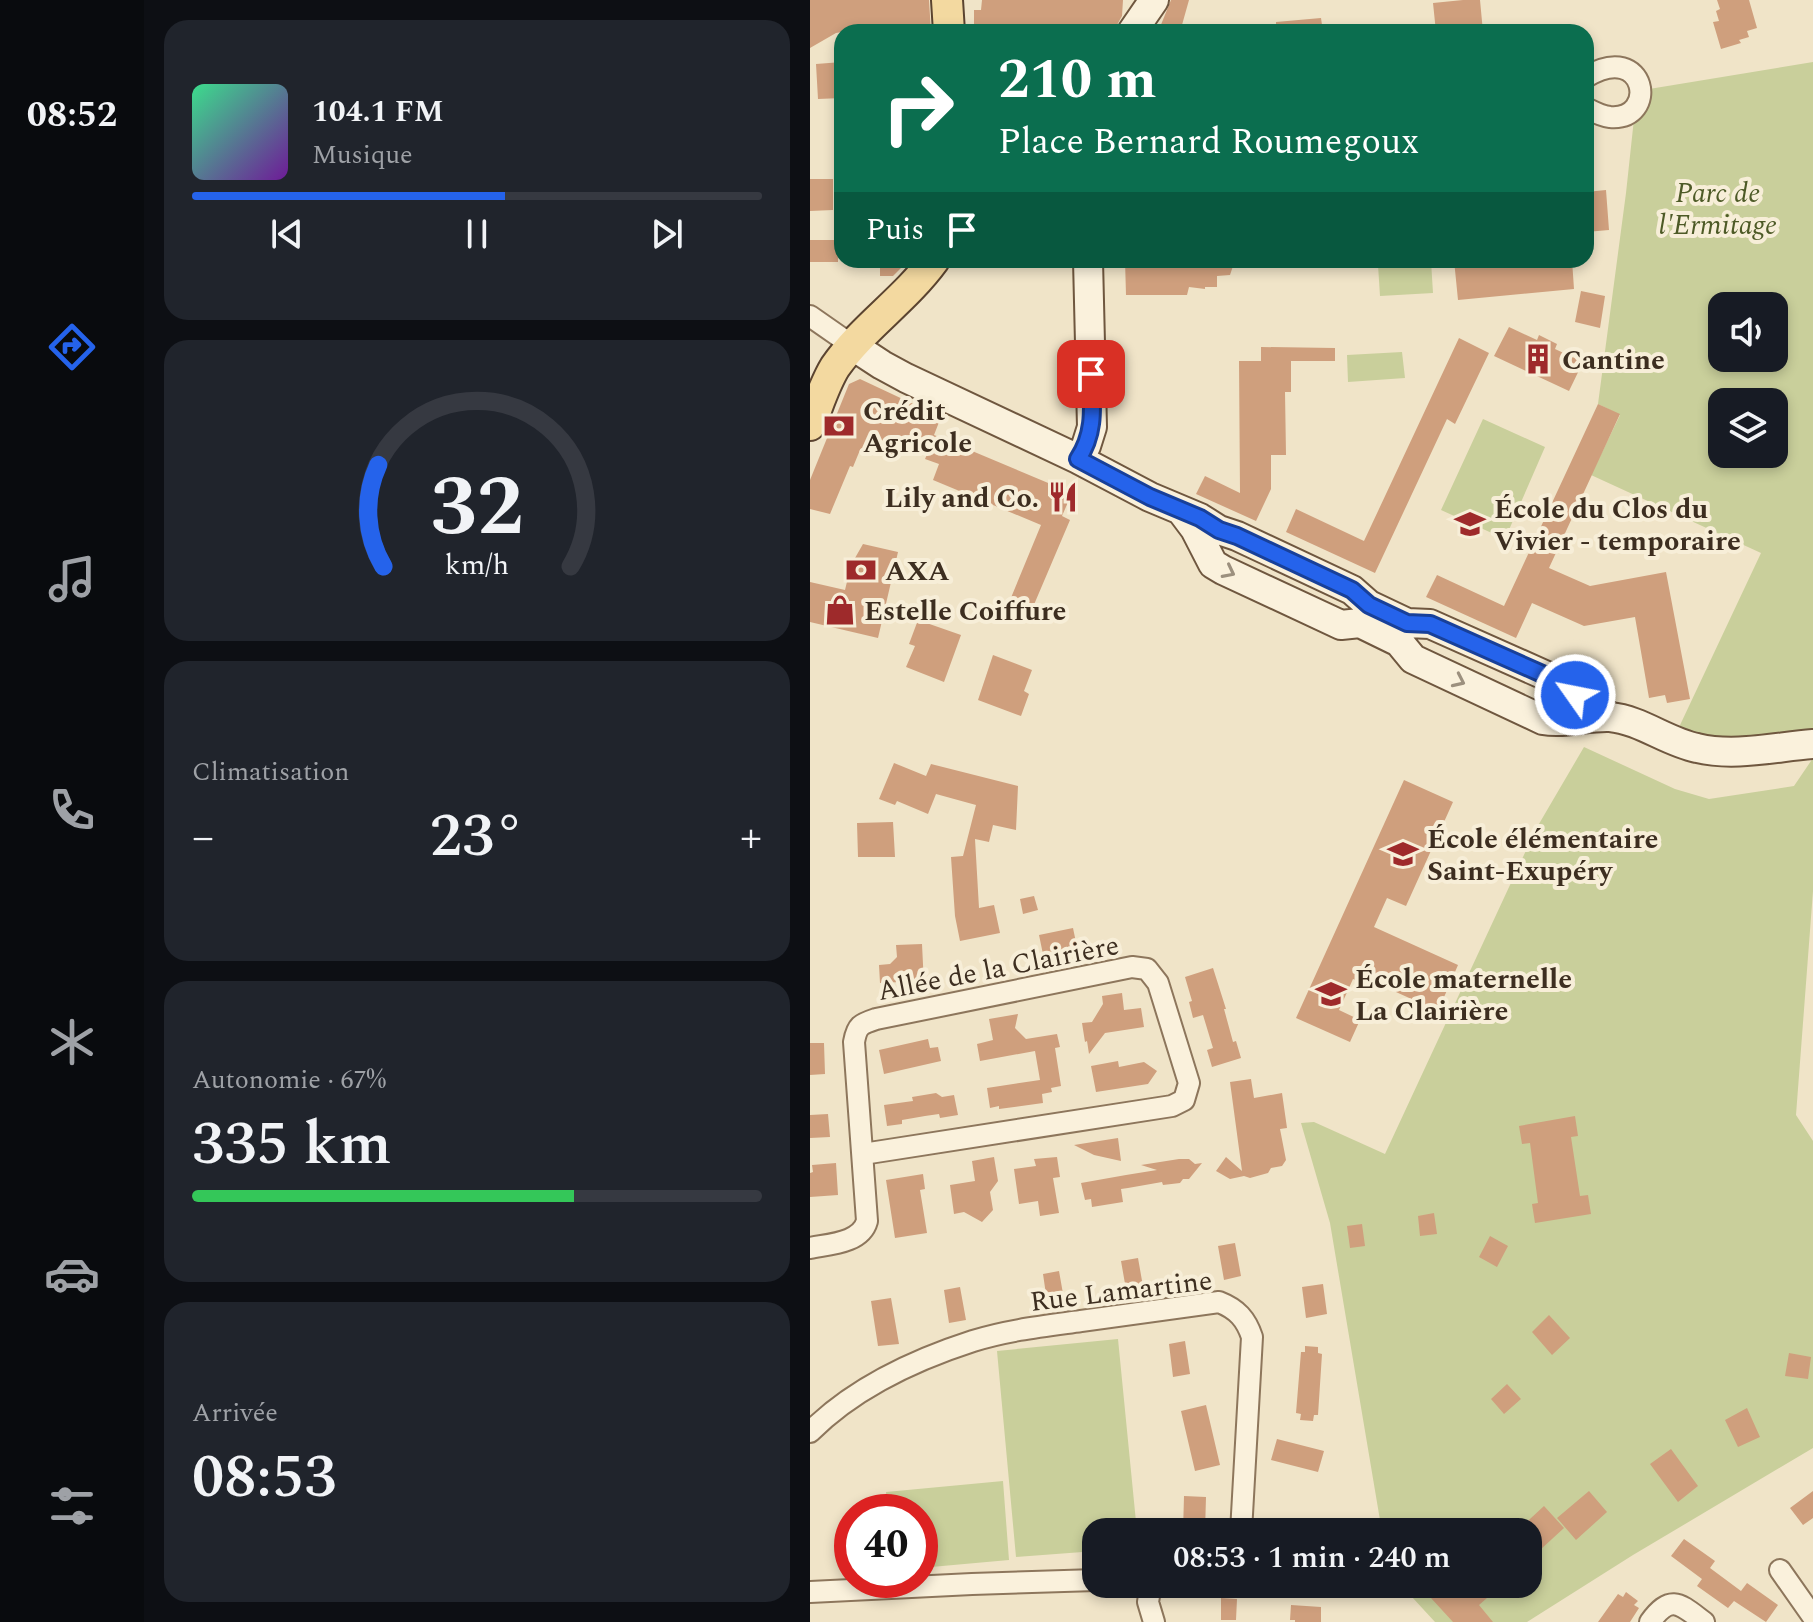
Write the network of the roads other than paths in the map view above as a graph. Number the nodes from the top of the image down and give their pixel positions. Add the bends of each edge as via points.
1 (947, 0) edge
2 (1154, 0) edge
3 (948, 24) edge
4 (1138, 24) edge
5 (1594, 74) edge
6 (1594, 111) edge
7 (927, 268) edge
8 (1088, 268) edge
9 (810, 316) edge
10 (853, 346) junction
11 (810, 425) edge
12 (1078, 459) junction
13 (1212, 539) junction
14 (1573, 708) junction
15 (1813, 744) edge
16 (863, 1154) junction
17 (810, 1248) edge
18 (810, 1432) edge
19 (1242, 1518) edge
20 (1780, 1570) dead end
21 (1082, 1580) edge
22 (810, 1592) edge
23 (1149, 1598) edge
24 (1813, 1617) edge
25 (1154, 1622) edge
26 (1650, 1622) edge
27 (1704, 1622) edge

1 - 3 main road
2 - 4 street
5 - 6 street via 1624,68 1641,89 1637,106 1623,116
7 - 10 main road
8 - 12 street via 1092,427
9 - 10 street
10 - 11 main road via 830,376
10 - 12 street via 906,378
12 - 13 street via 1182,512
13 - 14 street via 1237,536 1352,590 1369,605 1407,623 1430,624 1558,681
13 -> 14 street via 1213,564 1223,570 1341,625 1360,623 1399,642 1413,659 1543,720 1555,722
14 - 15 street via 1711,751
16 - 16 street, Allée de la Clairière via 854,1042 861,1024 1132,967 1147,969 1158,983 1189,1083 1184,1100
16 - 17 street, Allée de la Clairière via 865,1230 855,1238
18 - 19 street, Rue Lamartine via 860,1390 975,1340 1219,1302 1247,1322 1252,1337
20 - 24 street
21 - 22 street
23 - 25 street
26 - 27 street via 1670,1603 1680,1604

